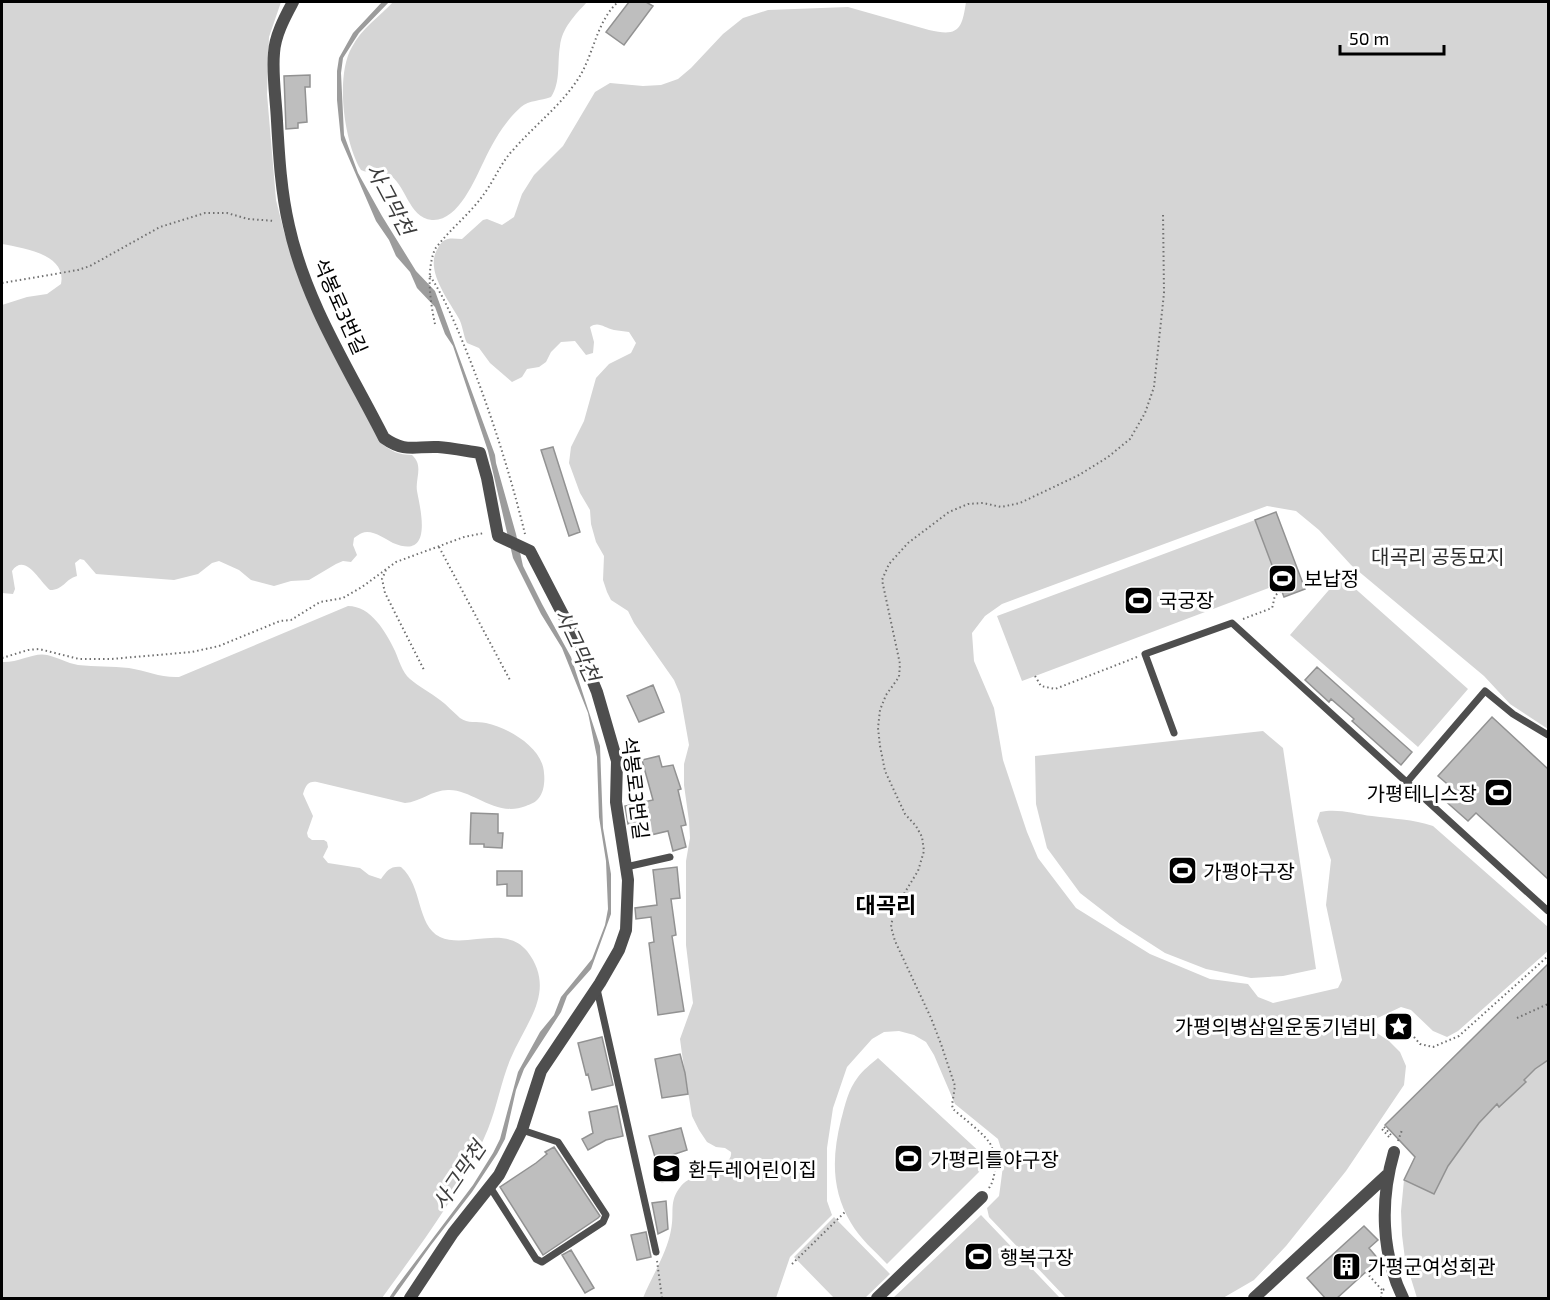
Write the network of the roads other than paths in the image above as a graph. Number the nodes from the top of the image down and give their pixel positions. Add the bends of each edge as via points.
1 (293, 2) edge
2 (1174, 733) dead end
3 (1548, 735) edge
4 (1407, 782) junction
5 (670, 857) dead end
6 (627, 867) junction
7 (1548, 911) edge
8 (597, 988) junction
9 (522, 1130) junction
10 (1394, 1152) dead end
11 (1387, 1175) junction
12 (490, 1187) junction
13 (982, 1197) road end
14 (656, 1252) road end
15 (410, 1299) edge
16 (877, 1299) edge
17 (1254, 1299) edge
18 (1403, 1299) edge

1 - 6 street, 석봉로3번길 via 274,51 280,158 287,219 313,300 384,438 405,449 438,447 480,453 498,536 530,551 574,636 597,692 617,761 616,801
2 - 4 lane via 1145,654 1232,623
3 - 4 lane via 1485,691
4 - 7 lane
5 - 6 lane, 석봉로3번길
6 - 8 street, 석봉로3번길 via 626,930
8 - 9 street, 석봉로3번길 via 541,1071
8 - 14 lane
9 - 12 street, 석봉로3번길
9 - 12 lane via 558,1142 606,1215 603,1222 542,1262 536,1259
10 - 11 street
11 - 17 street
11 - 18 street via 1385,1236
12 - 15 street, 석봉로3번길 via 453,1233
13 - 16 street

